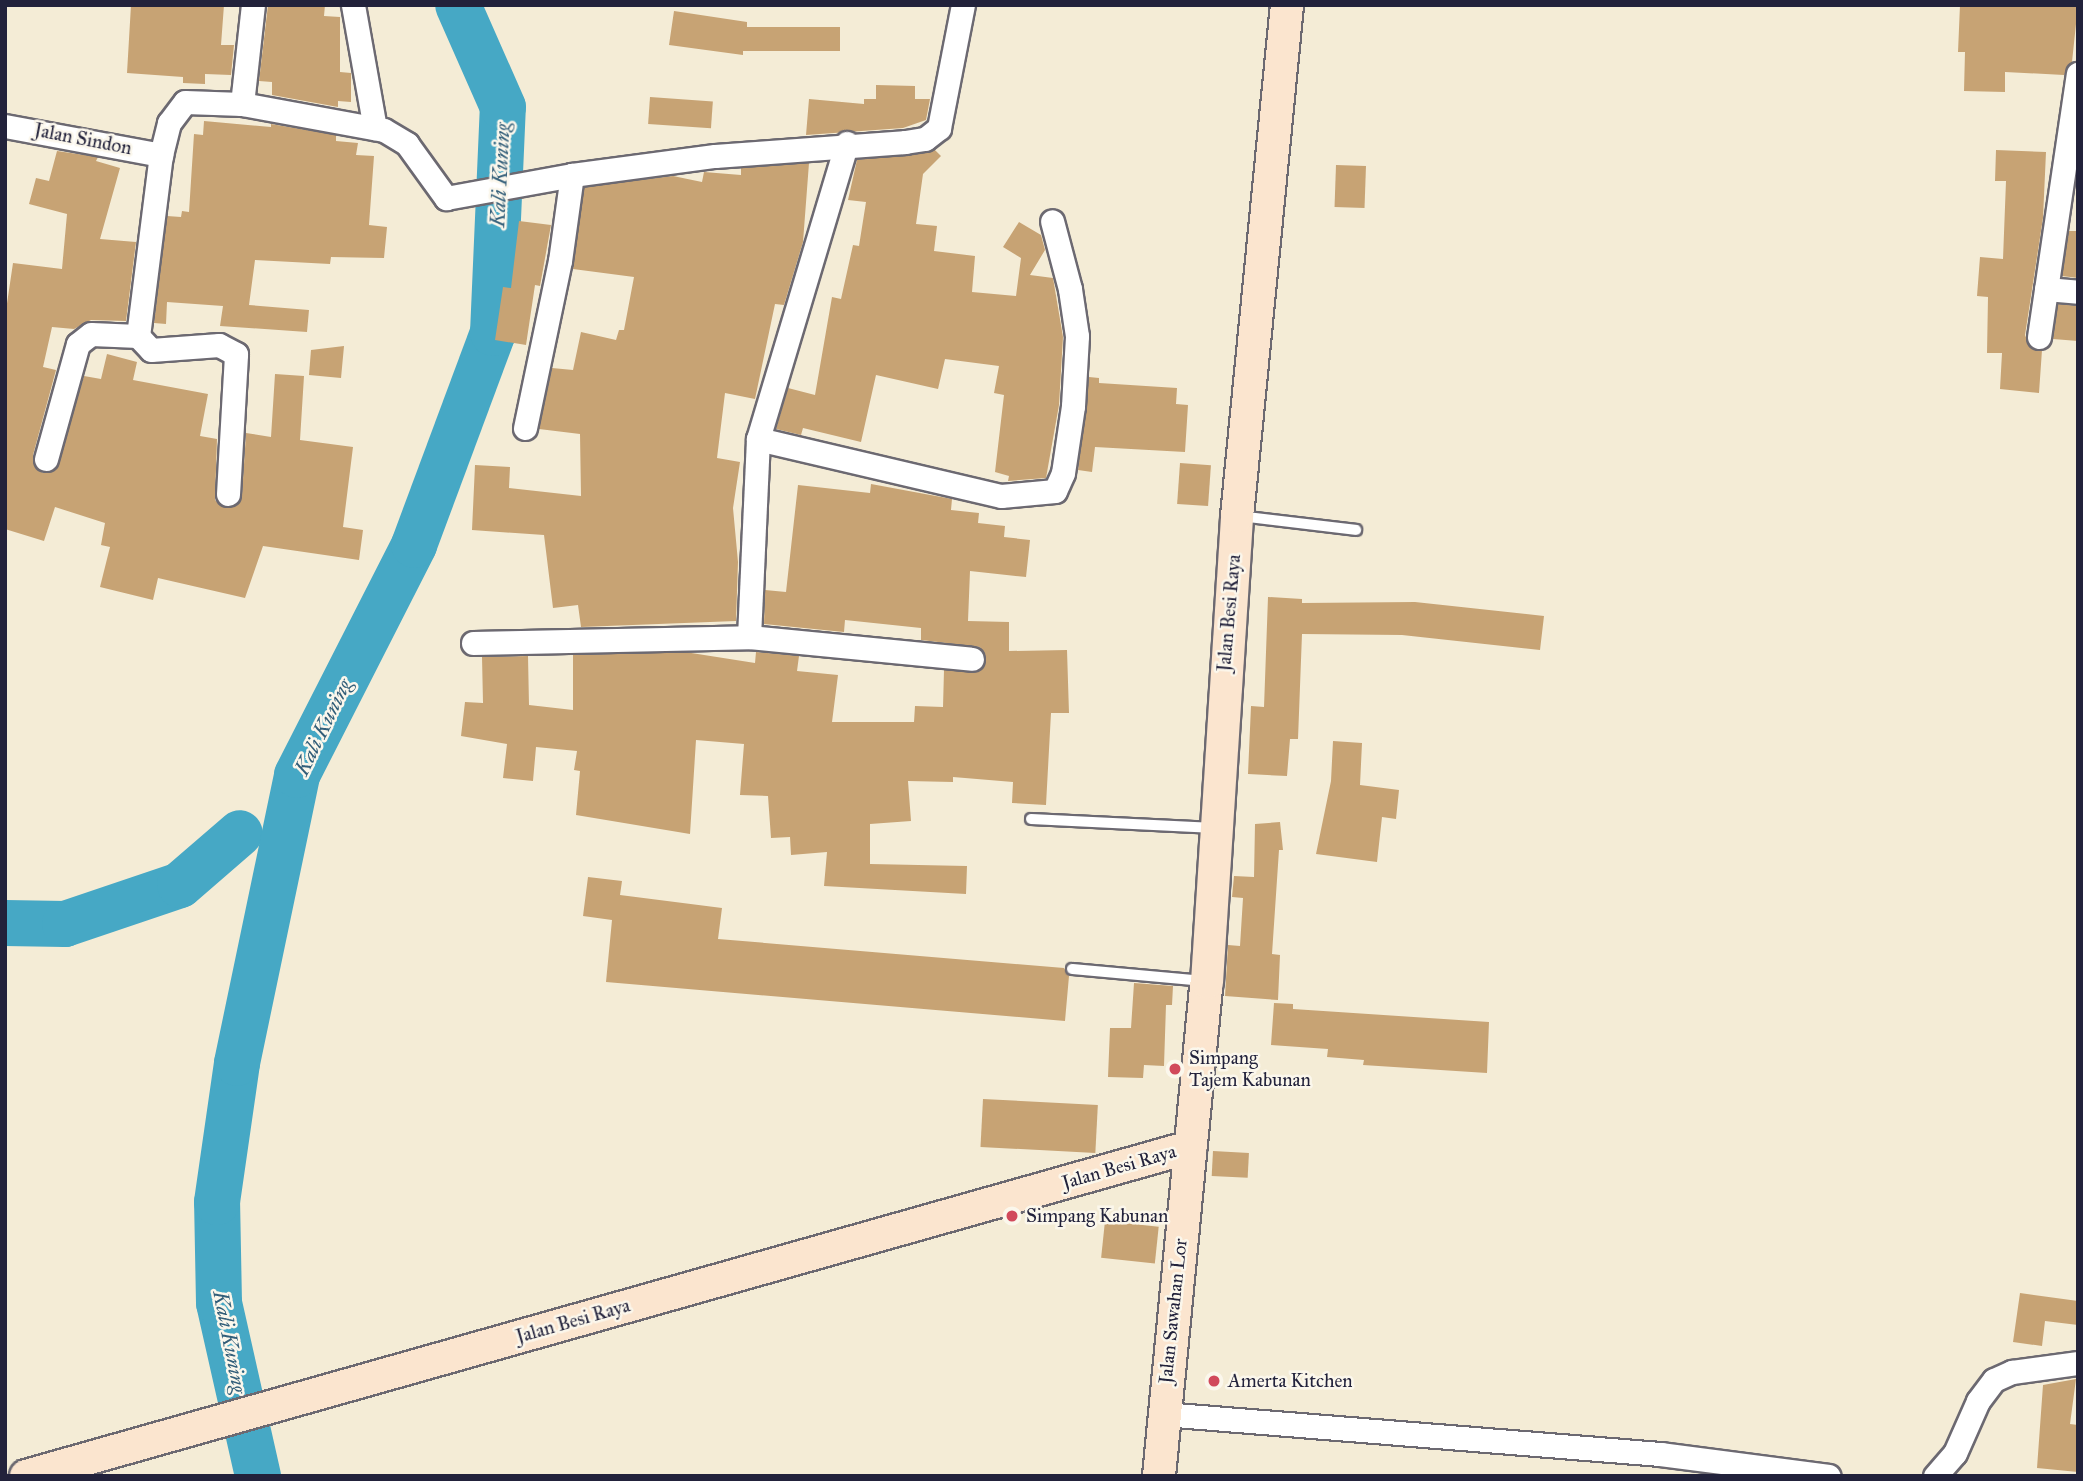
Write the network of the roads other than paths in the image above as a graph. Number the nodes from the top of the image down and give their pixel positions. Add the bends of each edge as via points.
1 (253, 5) edge
2 (353, 5) edge
3 (963, 5) edge
4 (1287, 5) edge
5 (2078, 74) edge
6 (242, 104) junction
7 (5, 126) edge
8 (375, 128) junction
9 (847, 143) junction
10 (161, 155) junction
11 (572, 175) junction
12 (1052, 221) dead end
13 (2046, 289) junction
14 (2078, 292) edge
15 (138, 336) junction
16 (2039, 337) dead end
17 (525, 428) dead end
18 (758, 439) junction
19 (46, 458) dead end
20 (228, 494) dead end
21 (1237, 516) junction
22 (1356, 530) dead end
23 (749, 637) junction
24 (473, 643) dead end
25 (972, 659) dead end
26 (1031, 819) dead end
27 (1215, 828) junction
28 (1072, 969) dead end
29 (1207, 982) junction
30 (1189, 1147) junction
31 (2078, 1363) edge
32 (1163, 1414) junction
33 (26, 1476) edge
34 (1158, 1476) edge
35 (1829, 1476) edge
36 (1935, 1476) edge

1 - 6 street
2 - 8 street
3 - 9 street via 948,90 934,135 905,142
4 - 21 main road, Jalan Besi Raya
5 - 13 street
6 - 8 street
6 - 10 street via 185,102 169,123
7 - 10 street, Jalan Sindon
8 - 11 street via 407,145 446,198
9 - 11 street
9 - 18 street
10 - 15 street
11 - 17 street via 560,261
12 - 18 street via 1077,336 1073,406 1063,473 1055,491 1001,496
13 - 14 street
13 - 16 street
15 - 19 street via 91,334 78,344
15 - 20 street via 151,350 219,345 236,354
18 - 23 street
21 - 22 lane
21 - 27 main road, Jalan Besi Raya
23 - 24 street
23 - 25 street
26 - 27 lane
27 - 29 main road, Jalan Besi Raya
28 - 29 lane
29 - 30 main road, Jalan Besi Raya
30 - 32 main road, Jalan Sawahan Lor
30 - 33 main road, Jalan Besi Raya
31 - 36 street via 2012,1372 1994,1380 1978,1401 1955,1453
32 - 34 main road, Jalan Sawahan Lor
32 - 35 street via 1660,1454

